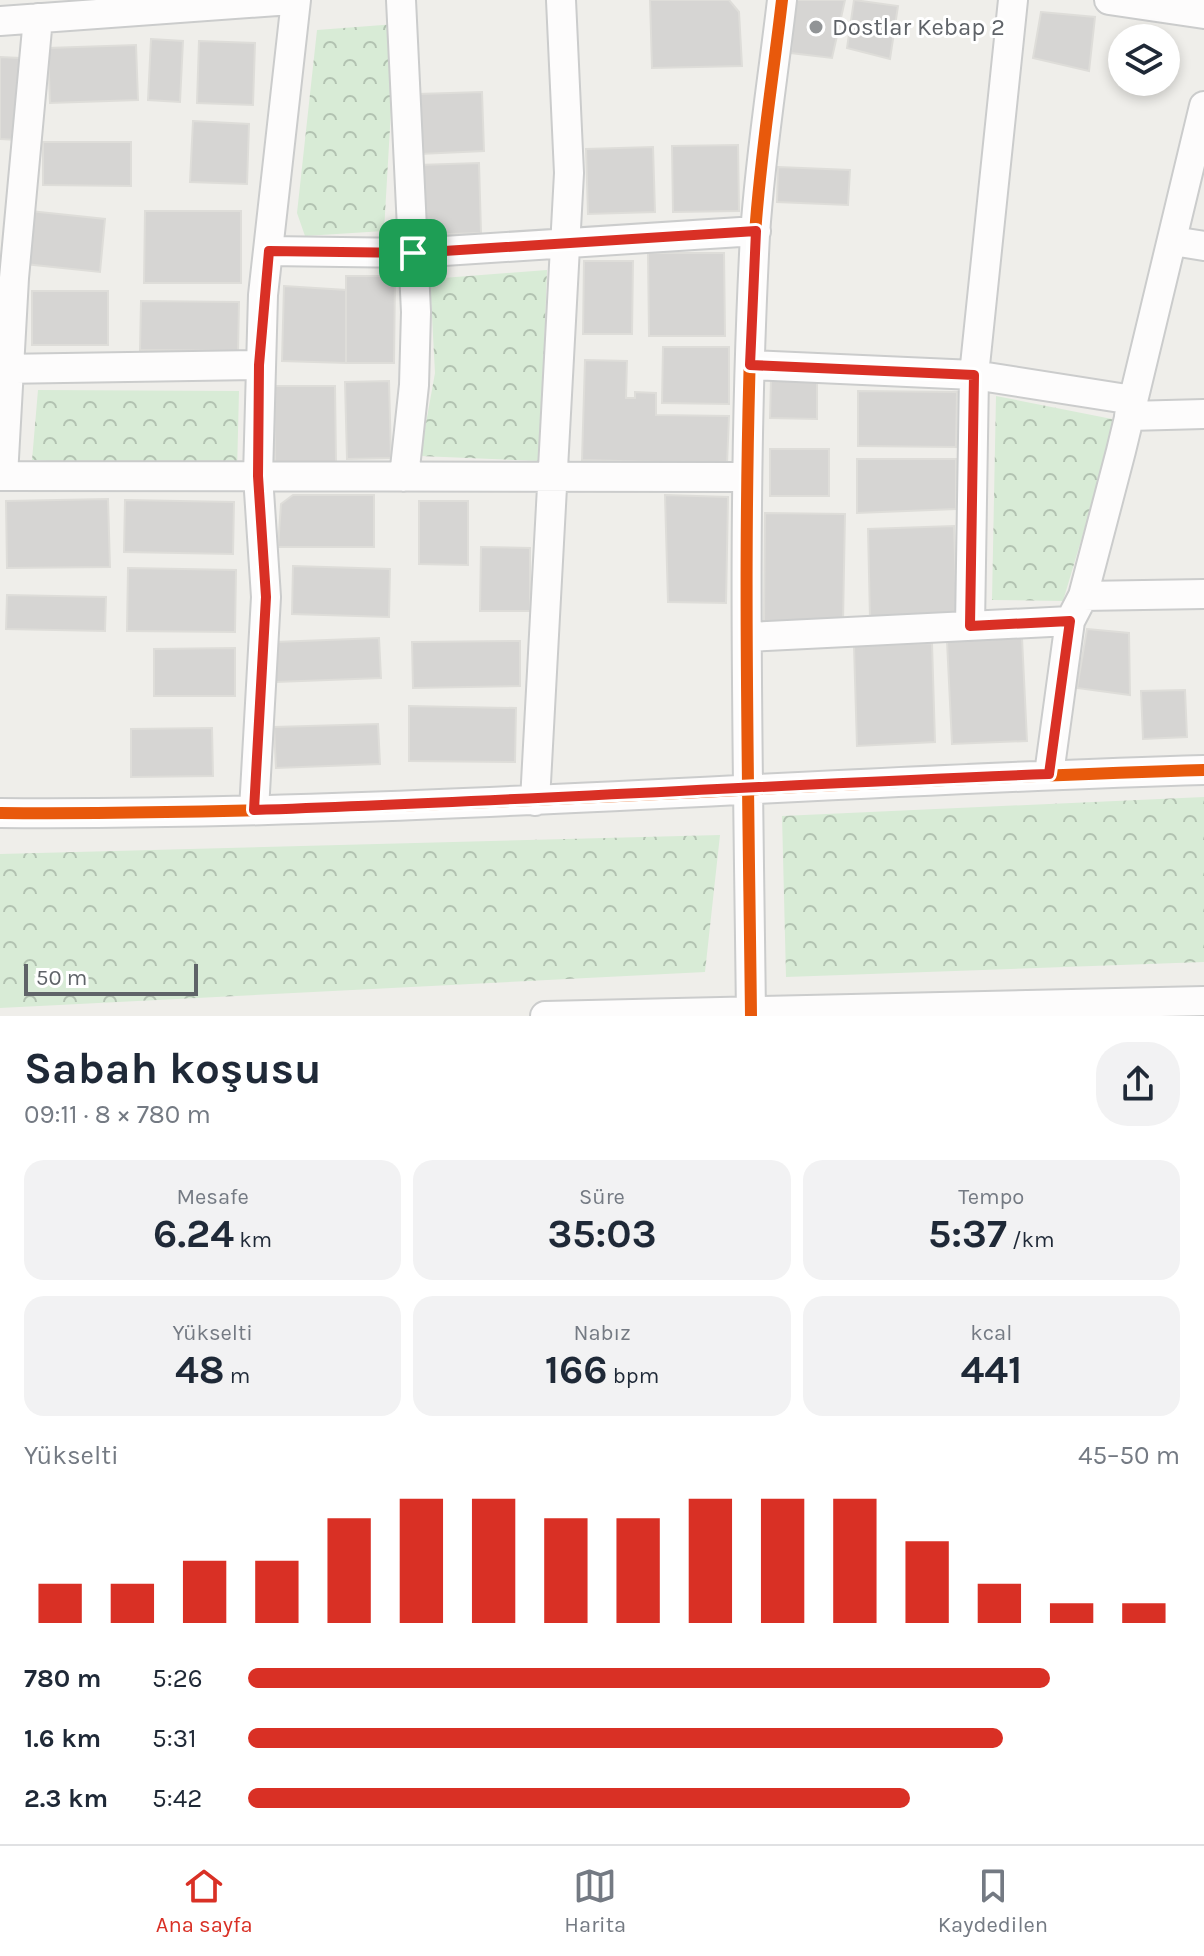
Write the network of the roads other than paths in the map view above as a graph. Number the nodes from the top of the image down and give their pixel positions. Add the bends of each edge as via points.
1 (294, 0) edge
2 (401, 0) edge
3 (561, 0) edge
4 (782, 0) edge
5 (1013, 0) edge
6 (1109, 0) edge
7 (1204, 14) edge
8 (15, 15) edge
9 (1204, 106) edge
10 (756, 231) junction
11 (1173, 241) junction
12 (564, 242) junction
13 (1204, 246) edge
14 (269, 251) junction
15 (413, 253) junction
16 (259, 365) junction
17 (750, 365) junction
18 (4, 370) edge
19 (974, 375) junction
20 (1131, 408) junction
21 (1204, 414) edge
22 (2, 476) edge
23 (258, 476) junction
24 (404, 477) junction
25 (747, 477) junction
26 (550, 479) junction
27 (1204, 594) edge
28 (1076, 609) junction
29 (970, 626) junction
30 (747, 637) junction
31 (1204, 770) edge
32 (1049, 774) junction
33 (747, 790) junction
34 (535, 801) junction
35 (254, 810) junction
36 (0, 813) edge
37 (1204, 1001) edge
38 (1062, 1010) edge
39 (751, 1014) edge
40 (545, 1016) edge

1 - 8 street
1 - 14 street
2 - 15 street
3 - 12 street via 569,173
4 - 10 street
5 - 19 street
6 - 7 street
8 - 18 street
9 - 11 street
10 - 12 street
10 - 17 street
11 - 13 street
11 - 20 street
12 - 15 street
12 - 26 street
14 - 15 street
14 - 16 street
15 - 24 street via 414,385
16 - 18 street
16 - 23 street
17 - 19 street
17 - 25 street
18 - 22 street
19 - 20 street
19 - 29 street
20 - 21 street
20 - 28 street
22 - 23 street
23 - 24 street
23 - 35 street via 266,597
24 - 26 street
25 - 26 street
25 - 30 street
26 - 34 street
27 - 28 street
28 - 29 street
28 - 32 street
29 - 30 street
30 - 33 street
31 - 32 street
32 - 33 street
33 - 34 street
33 - 39 street
34 - 35 street
35 - 36 street
37 - 38 street
38 - 39 street
39 - 40 street

